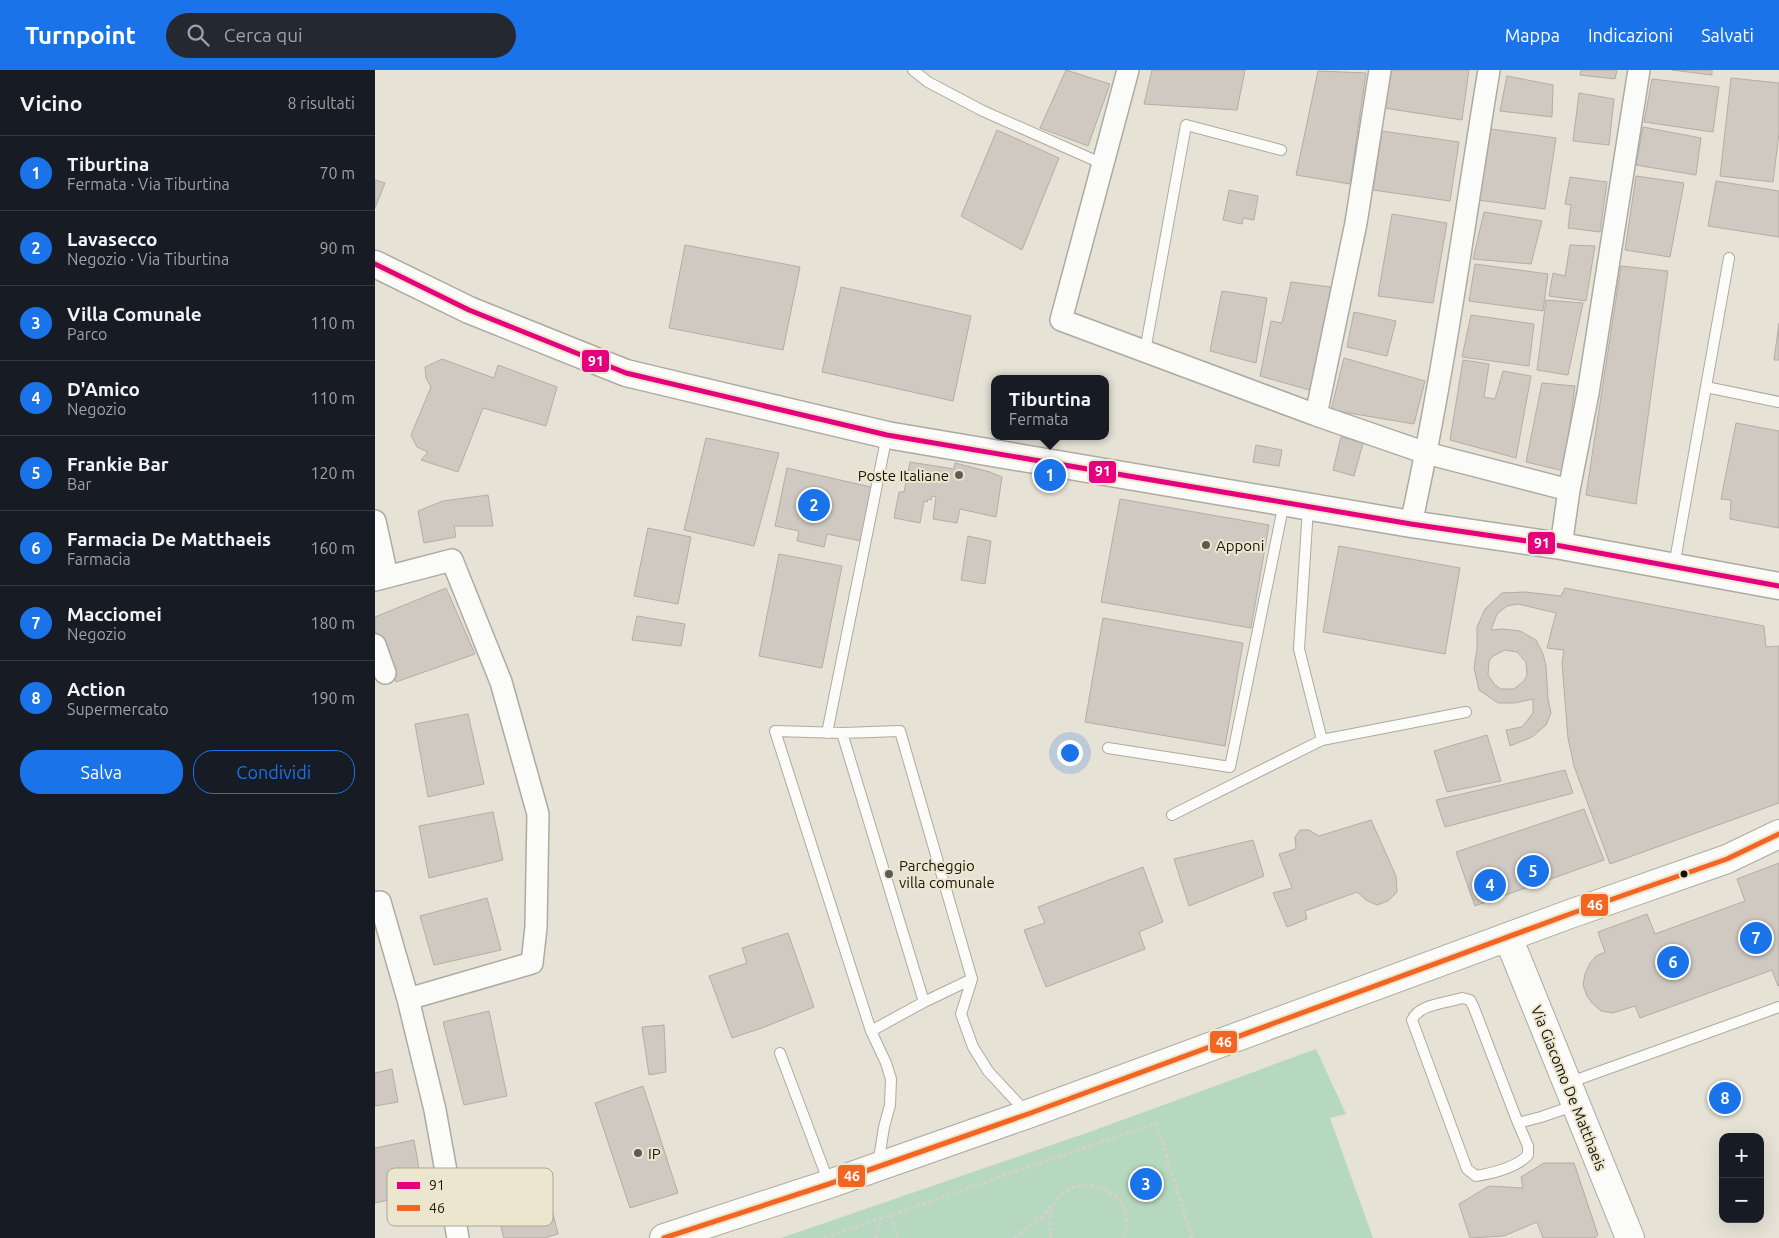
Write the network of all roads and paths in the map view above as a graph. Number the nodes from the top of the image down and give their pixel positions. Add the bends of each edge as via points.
1 (913, 70) edge
2 (1129, 70) edge
3 (1380, 70) edge
4 (1489, 70) edge
5 (1639, 70) edge
6 (1281, 150) dead end
7 (1103, 164) junction
8 (1729, 258) dead end
9 (375, 264) edge
10 (1145, 351) junction
11 (1706, 387) junction
12 (1779, 402) edge
13 (1315, 416) junction
14 (887, 435) junction
15 (1426, 453) junction
16 (1569, 490) junction
17 (1296, 505) junction
18 (375, 521) edge
19 (1411, 524) junction
20 (1561, 546) junction
21 (1673, 567) junction
22 (381, 578) edge
23 (1779, 586) edge
24 (375, 645) edge
25 (385, 673) dead end
26 (1466, 712) dead end
27 (827, 733) junction
28 (842, 733) junction
29 (1322, 740) junction
30 (1108, 748) dead end
31 (1172, 815) dead end
32 (1779, 834) edge
33 (1779, 848) edge
34 (1727, 859) junction
35 (375, 903) edge
36 (1508, 937) junction
37 (972, 979) junction
38 (408, 999) junction
39 (923, 1002) junction
40 (1779, 1007) edge
41 (871, 1031) junction
42 (780, 1053) dead end
43 (1572, 1094) junction
44 (1028, 1114) junction
45 (1518, 1123) junction
46 (878, 1166) junction
47 (445, 1168) edge
48 (829, 1184) junction
49 (1056, 1200) junction
50 (890, 1215) junction
51 (881, 1218) junction
52 (664, 1238) edge
53 (824, 1238) edge
54 (876, 1238) edge
55 (898, 1238) edge
56 (1014, 1238) edge
57 (1051, 1238) edge
58 (1123, 1238) edge
59 (1192, 1238) edge
60 (1630, 1238) edge

1 - 7 lane via 928,82 983,111
2 - 7 street
3 - 13 street via 1356,223
4 - 15 street
5 - 16 street via 1588,392
6 - 10 lane via 1187,125
7 - 10 street via 1061,320
8 - 11 lane
9 - 14 street via 469,310 626,373
10 - 13 street
11 - 12 lane
11 - 21 lane
13 - 15 street
14 - 17 street
14 - 27 lane
15 - 16 street
15 - 19 street
16 - 20 street
17 - 19 street
17 - 29 lane via 1299,649
17 - 30 lane via 1230,767
18 - 22 street
19 - 20 street
20 - 21 street
21 - 23 street
22 - 38 street via 452,560 501,682 538,814 536,927 532,963
24 - 25 street
26 - 29 lane
27 - 28 lane
27 - 41 lane via 775,730
28 - 37 lane via 900,731
28 - 39 lane
29 - 31 lane
32 - 34 main road
33 - 34 main road
34 - 36 main road
35 - 38 street via 380,902
36 - 43 main road, Via Giacomo De Matthaeis
36 - 44 main road
37 - 39 lane
37 - 44 lane via 961,1014 973,1047 988,1071
38 - 47 street
39 - 41 lane
40 - 43 lane
41 - 46 lane via 891,1079 891,1105
42 - 48 lane
43 - 45 lane via 1541,1117
43 - 60 main road, Via Giacomo De Matthaeis
44 - 46 main road
45 - 45 lane via 1470,1000 1462,998 1415,1013 1412,1020 1467,1168 1476,1176 1521,1162 1528,1155 1528,1146
46 - 48 main road
48 - 52 main road
49 - 56 path via 1043,1216
49 - 57 path via 1050,1212
49 - 58 path via 1078,1186 1104,1188 1123,1206 1126,1219
50 - 51 path
50 - 55 path
50 - 59 path via 1156,1123
51 - 53 path
51 - 54 path

